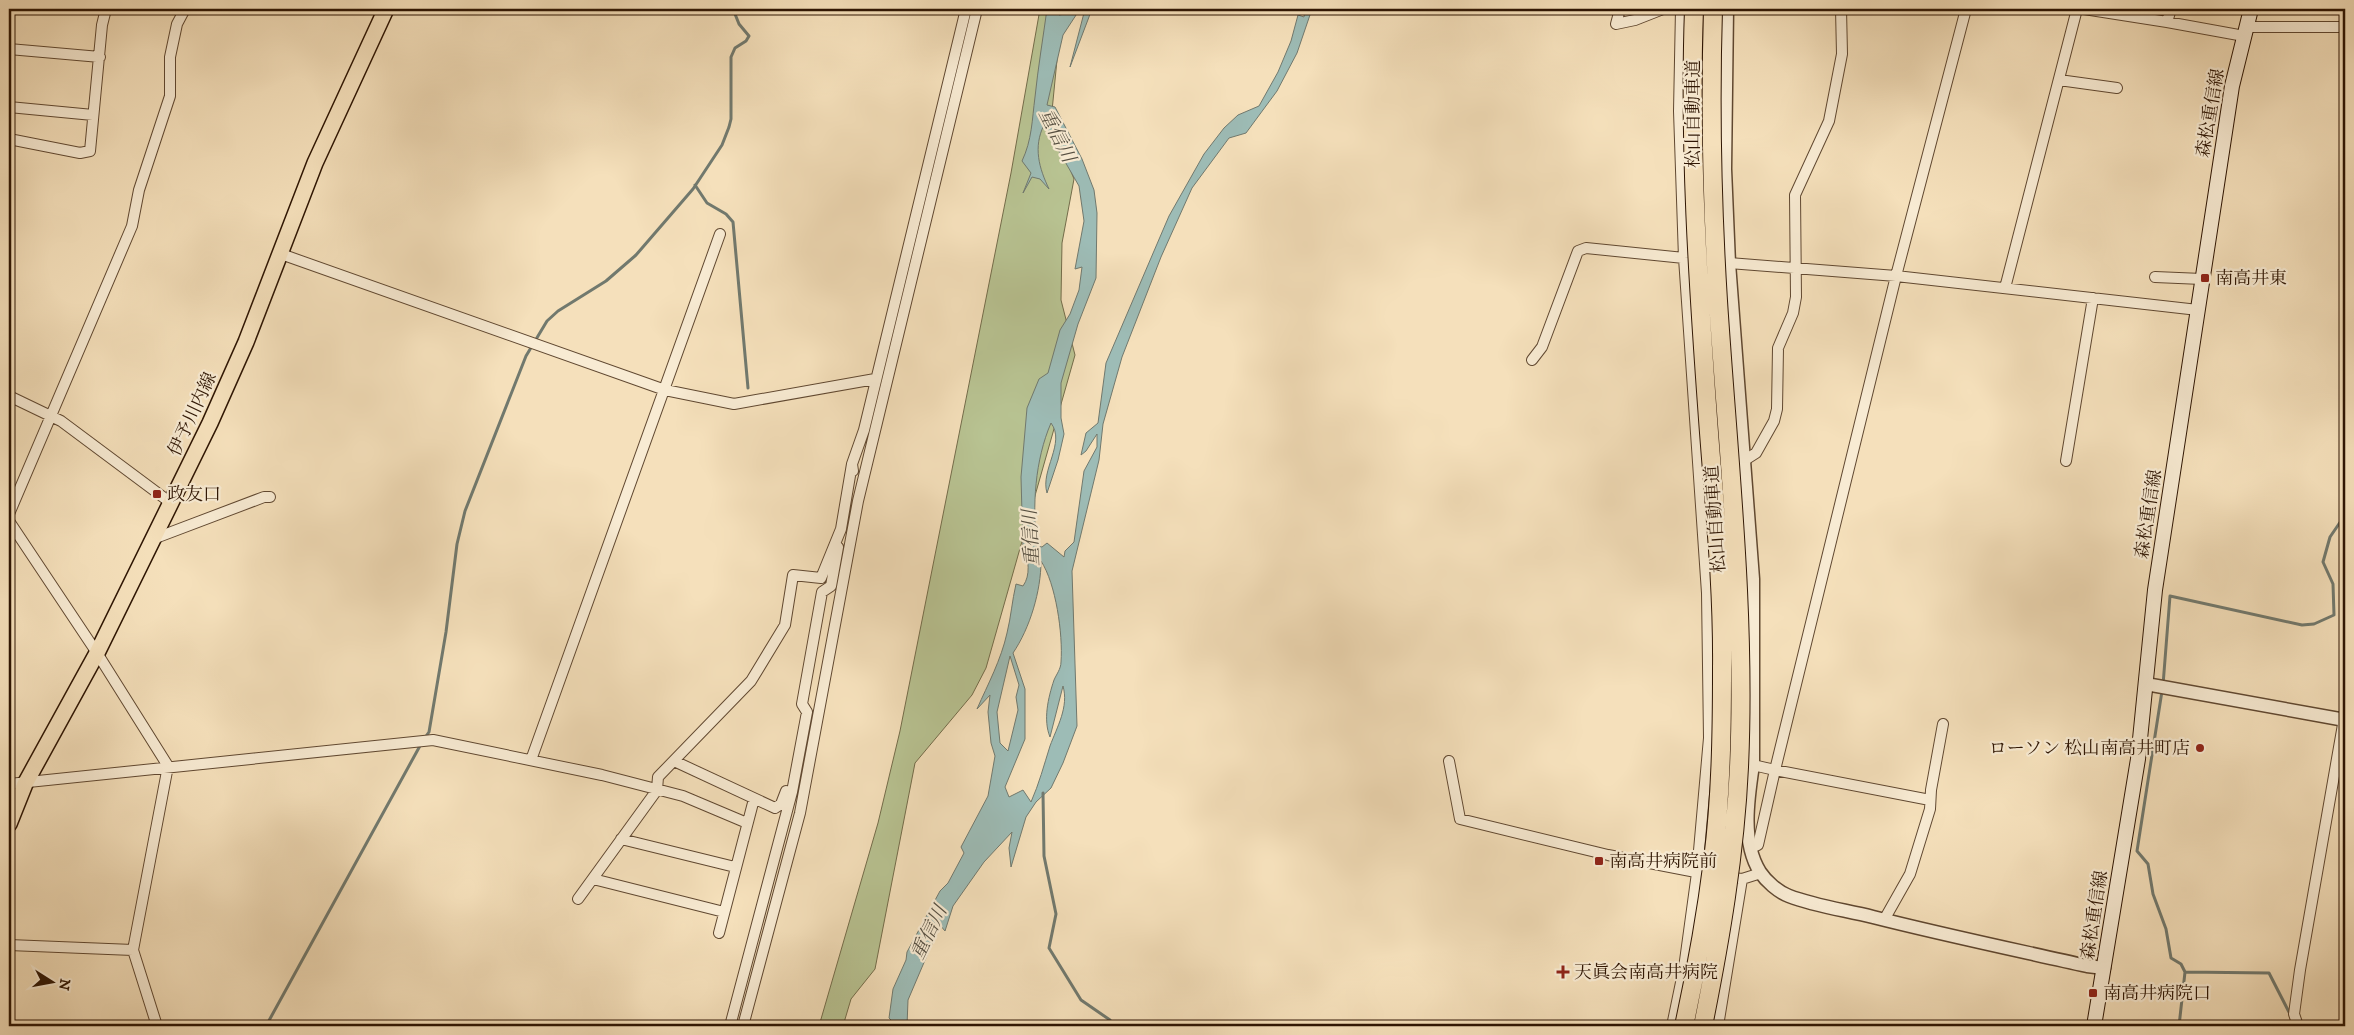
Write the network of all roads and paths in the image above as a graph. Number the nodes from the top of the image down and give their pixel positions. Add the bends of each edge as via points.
1 (106, 9) edge
2 (185, 9) edge
3 (386, 9) edge
4 (966, 9) edge
5 (977, 9) edge
6 (1620, 9) edge
7 (1663, 9) edge
8 (1681, 9) edge
9 (1694, 9) edge
10 (1713, 9) edge
11 (1727, 9) edge
12 (1842, 9) edge
13 (1966, 9) edge
14 (2077, 9) edge
15 (2084, 9) edge
16 (2171, 9) edge
17 (2251, 9) edge
18 (2168, 22) junction
19 (2345, 27) edge
20 (2245, 32) junction
21 (9, 49) edge
22 (100, 57) junction
23 (2058, 80) junction
24 (2117, 88) dead end
25 (9, 107) edge
26 (93, 115) junction
27 (9, 139) edge
28 (720, 234) dead end
29 (281, 254) junction
30 (1684, 258) junction
31 (1729, 263) junction
32 (1795, 268) junction
33 (1896, 276) junction
34 (2155, 277) dead end
35 (2202, 279) junction
36 (2005, 288) junction
37 (2094, 298) junction
38 (2198, 310) junction
39 (1532, 360) dead end
40 (876, 378) junction
41 (665, 390) junction
42 (9, 396) edge
43 (52, 416) junction
44 (1745, 460) junction
45 (2066, 461) dead end
46 (852, 464) junction
47 (270, 497) dead end
48 (858, 501) junction
49 (171, 503) junction
50 (9, 514) edge
51 (9, 521) edge
52 (841, 529) junction
53 (153, 538) junction
54 (98, 653) junction
55 (2146, 684) junction
56 (819, 715) junction
57 (2345, 718) edge
58 (1944, 724) dead end
59 (799, 751) junction
60 (531, 760) junction
61 (674, 761) junction
62 (1449, 761) dead end
63 (1753, 765) junction
64 (168, 766) junction
65 (1775, 770) junction
66 (9, 784) edge
67 (25, 784) junction
68 (657, 790) junction
69 (754, 799) junction
70 (1930, 800) junction
71 (747, 823) junction
72 (9, 824) edge
73 (621, 839) junction
74 (1751, 848) junction
75 (735, 868) junction
76 (1697, 873) junction
77 (1760, 873) junction
78 (593, 879) junction
79 (1742, 879) junction
80 (578, 899) dead end
81 (724, 912) junction
82 (1884, 920) junction
83 (719, 934) dead end
84 (9, 945) edge
85 (133, 950) junction
86 (2104, 968) junction
87 (157, 1026) edge
88 (730, 1026) edge
89 (743, 1026) edge
90 (1672, 1026) edge
91 (1684, 1026) edge
92 (1703, 1026) edge
93 (1718, 1026) edge
94 (2094, 1026) edge
95 (2298, 1026) edge

1 - 22 street
2 - 43 street via 177,24 170,57 170,96 139,190 132,226
3 - 29 main road, 伊予川内線 via 315,162
4 - 40 street
5 - 48 street
6 - 7 street via 1616,24
8 - 30 street via 1679,111
9 - 91 highway, 松山自動車道, bridge via 1692,172 1718,558 1722,668 1714,857
10 - 92 highway, 松山自動車道, bridge via 1712,172 1737,557 1740,667 1739,768 1732,859
11 - 31 street via 1725,169
12 - 32 street via 1842,54 1829,121 1795,195
13 - 33 street
14 - 23 street
15 - 18 street
16 - 18 street
17 - 20 main road, 森松重信線
18 - 20 street
19 - 20 street
20 - 35 main road, 森松重信線 via 2232,86
21 - 22 street
22 - 26 street
23 - 24 street
23 - 36 street
25 - 26 street
26 - 27 street via 90,150 80,154
28 - 41 street
29 - 41 street
29 - 49 main road, 伊予川内線 via 246,342
30 - 39 street via 1586,248 1578,251 1542,347
30 - 76 street via 1707,593 1709,667 1709,738
31 - 32 street
31 - 44 street
32 - 33 street
32 - 44 street via 1793,313 1778,348 1774,421 1756,453
33 - 36 street
33 - 65 street
34 - 35 street
35 - 38 main road, 森松重信線
36 - 37 street
37 - 38 street
37 - 45 street
38 - 55 main road, 森松重信線 via 2155,590
40 - 41 street via 734,404
40 - 46 street
41 - 60 street
42 - 43 street
43 - 49 street
43 - 50 street
44 - 63 street via 1753,579
46 - 48 street
46 - 52 street
47 - 53 street
48 - 56 street
49 - 53 main road, 伊予川内線
51 - 54 street
52 - 59 street via 831,586 822,592 802,704 807,712
52 - 61 street via 821,578 793,576 785,624 751,681
53 - 54 main road, 伊予川内線
54 - 64 street
54 - 67 main road, 伊予川内線
55 - 57 street
55 - 86 main road, 森松重信線 via 2138,759
56 - 59 street via 810,726
56 - 89 street via 800,812
57 - 95 street via 2300,970 2294,1014
58 - 70 street
59 - 69 street via 781,804 775,808
59 - 88 street via 792,792
60 - 64 street via 433,740
60 - 68 street
61 - 68 street via 658,777
61 - 69 street
62 - 76 street via 1460,819
63 - 65 street
63 - 74 street via 1748,836
64 - 67 street
64 - 85 street
65 - 70 street
65 - 74 street via 1758,845
66 - 67 street
67 - 72 main road, 伊予川内線
68 - 71 street via 683,796
68 - 73 street
69 - 71 street
70 - 82 street via 1910,874
71 - 75 street
73 - 75 street
73 - 78 street
74 - 77 street
75 - 81 street
76 - 79 street
76 - 90 street
77 - 79 street
77 - 82 street via 1787,896
78 - 80 street
78 - 81 street
79 - 93 street
81 - 83 street
82 - 86 street
84 - 85 street
85 - 87 street
86 - 94 main road, 森松重信線

